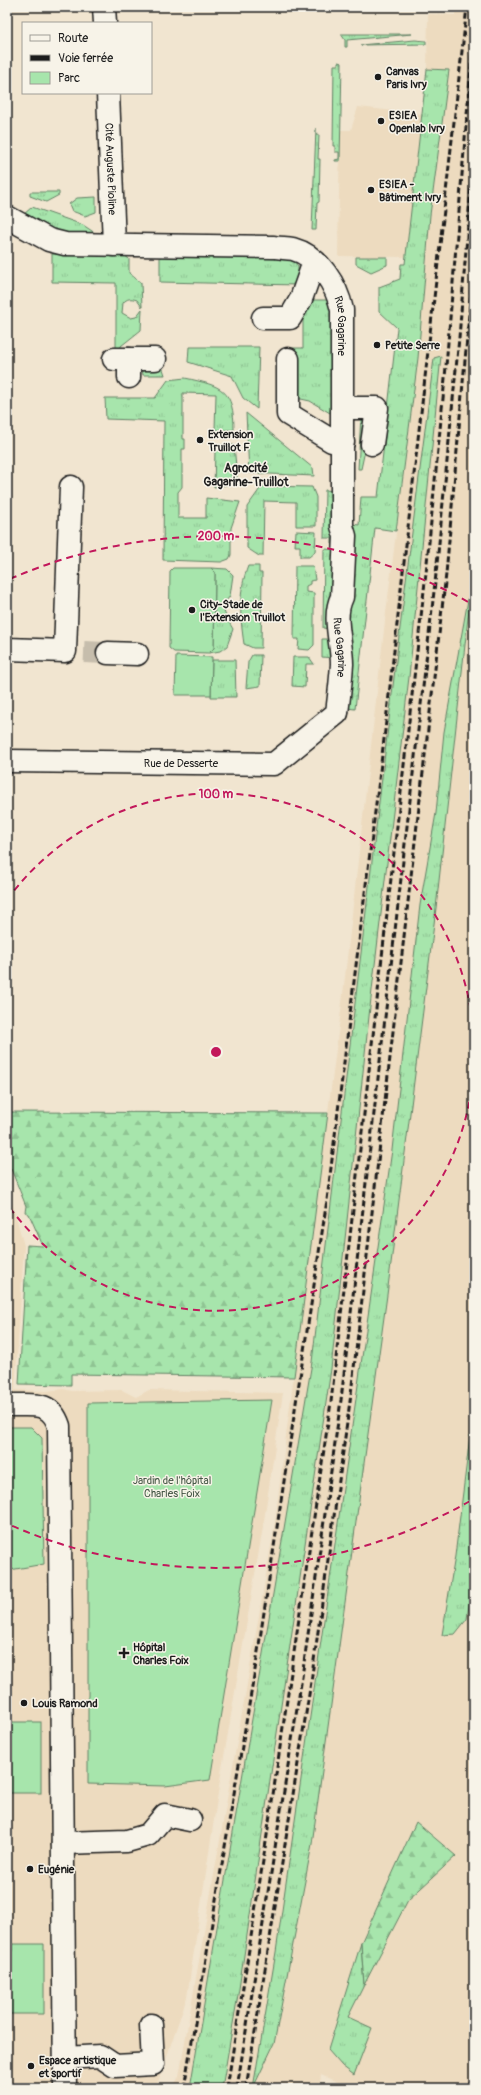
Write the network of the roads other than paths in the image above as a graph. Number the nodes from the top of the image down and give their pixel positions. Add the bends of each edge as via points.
1 (104, 7) edge
2 (105, 22) edge
3 (108, 94) edge
4 (16, 222) edge
5 (114, 245) junction
6 (314, 262) junction
7 (264, 318) dead end
8 (155, 359) dead end
9 (288, 359) dead end
10 (124, 365) dead end
11 (343, 408) junction
12 (343, 442) junction
13 (372, 444) dead end
14 (71, 487) dead end
15 (7, 649) edge
16 (108, 653) tunnel mouth
17 (137, 654) dead end
18 (337, 713) joint
19 (7, 761) edge
20 (7, 1405) edge
21 (190, 1820) dead end
22 (63, 1843) junction
23 (151, 2025) dead end
24 (65, 2058) junction
25 (65, 2088) edge

1 - 2 street
3 - 5 street, Cité Auguste Pioline
4 - 5 street, Rue Gagarine via 49,240 65,244
5 - 6 street, Rue Gagarine via 274,247 298,251
6 - 7 street via 301,299 290,318
6 - 11 street, Rue Gagarine via 334,286 342,310
8 - 10 street
9 - 12 street via 288,414 332,441
11 - 12 street, Rue Gagarine
11 - 13 street via 377,408
12 - 18 street, Rue Gagarine via 342,526 345,536 342,597 339,604 342,665
14 - 15 street via 74,652
16 - 17 street
18 - 19 street, Rue de Desserte via 274,764
20 - 22 street via 49,1409 55,1415 59,1426
21 - 22 street via 165,1815 148,1835 127,1841
22 - 24 street
23 - 24 street via 153,2064 115,2066 100,2056
24 - 25 street

